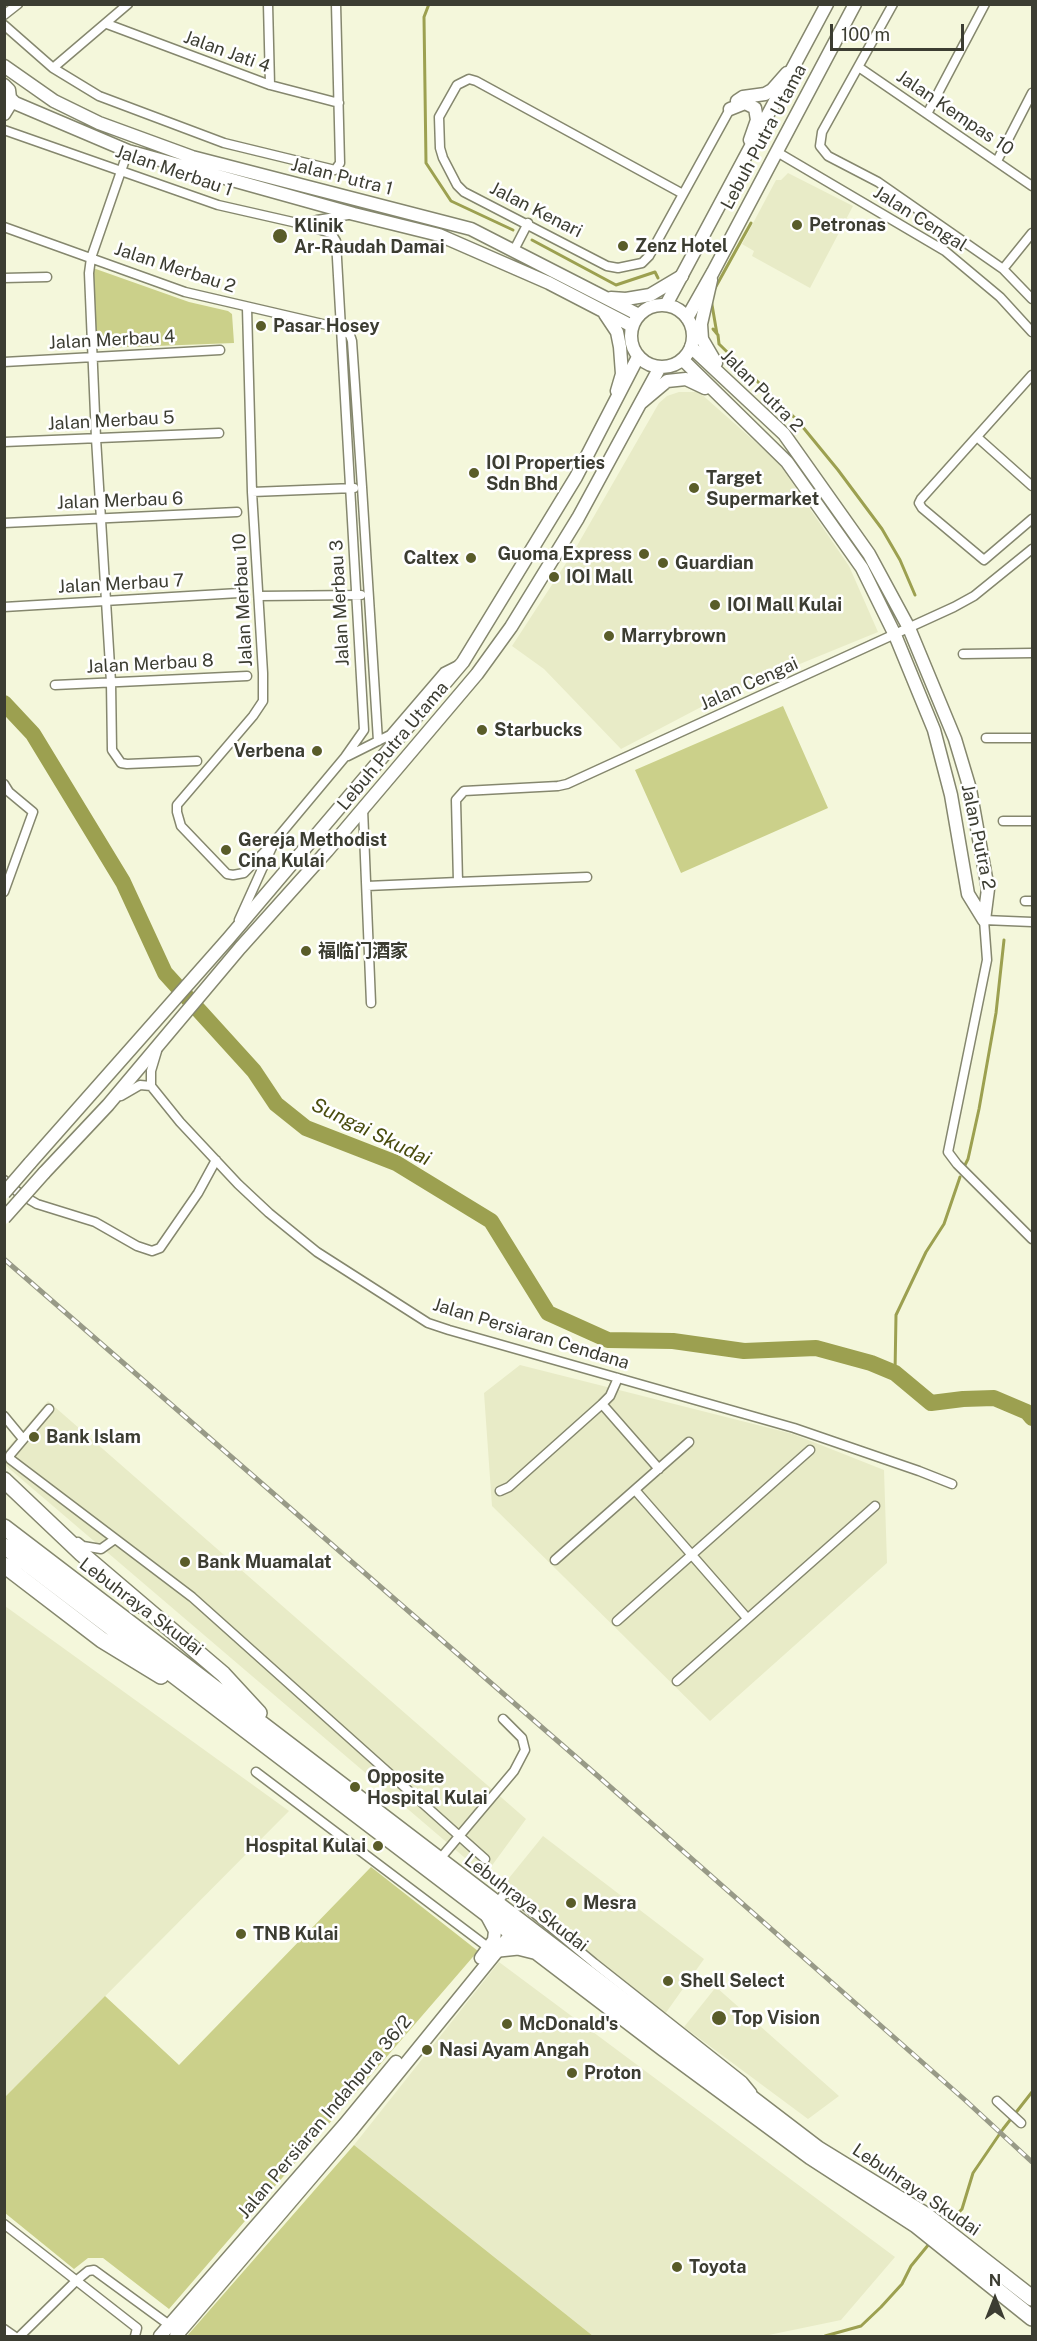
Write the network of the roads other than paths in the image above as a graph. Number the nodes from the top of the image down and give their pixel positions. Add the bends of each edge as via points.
1 (18, 4) edge
2 (128, 4) edge
3 (268, 4) edge
4 (336, 4) edge
5 (827, 4) edge
6 (855, 4) edge
7 (893, 4) edge
8 (985, 4) edge
9 (4, 15) edge
10 (107, 24) junction
11 (4, 25) edge
12 (802, 53) junction
13 (4, 66) edge
14 (53, 68) junction
15 (860, 68) junction
16 (28, 83) junction
17 (270, 85) junction
18 (1032, 93) edge
19 (12, 95) edge
20 (339, 103) junction
21 (730, 109) junction
22 (4, 114) edge
23 (927, 114) junction
24 (4, 130) edge
25 (128, 151) junction
26 (777, 152) junction
27 (997, 162) junction
28 (121, 170) junction
29 (735, 178) junction
30 (1032, 186) edge
31 (683, 194) junction
32 (354, 214) junction
33 (528, 223) junction
34 (306, 225) junction
35 (4, 227) edge
36 (1032, 233) edge
37 (334, 237) joint
38 (514, 250) junction
39 (91, 258) junction
40 (1003, 270) junction
41 (713, 272) junction
42 (682, 276) junction
43 (47, 277) dead end
44 (4, 278) edge
45 (607, 298) junction
46 (1032, 299) edge
47 (666, 305) junction
48 (247, 308) junction
49 (600, 309) junction
50 (639, 315) junction
51 (687, 318) junction
52 (632, 326) junction
53 (340, 328) junction
54 (1032, 332) edge
55 (691, 347) junction
56 (220, 350) dead end
57 (93, 357) junction
58 (638, 357) junction
59 (682, 360) junction
60 (4, 362) edge
61 (660, 367) junction
62 (1032, 375) edge
63 (733, 385) junction
64 (721, 398) junction
65 (640, 404) junction
66 (610, 410) junction
67 (219, 433) dead end
68 (977, 437) junction
69 (96, 438) junction
70 (4, 442) edge
71 (1032, 486) edge
72 (363, 487) junction
73 (350, 488) junction
74 (252, 492) junction
75 (237, 512) dead end
76 (101, 518) junction
77 (1032, 519) edge
78 (4, 523) edge
79 (1032, 549) edge
80 (239, 593) dead end
81 (357, 595) junction
82 (369, 595) junction
83 (260, 596) junction
84 (107, 602) junction
85 (4, 607) edge
86 (909, 628) junction
87 (895, 635) junction
88 (1032, 653) edge
89 (963, 654) dead end
90 (463, 662) junction
91 (247, 676) dead end
92 (111, 682) junction
93 (55, 685) dead end
94 (986, 738) dead end
95 (1032, 738) edge
96 (378, 741) junction
97 (345, 758) junction
98 (197, 761) dead end
99 (4, 784) edge
100 (363, 810) junction
101 (1003, 821) dead end
102 (1032, 821) edge
103 (274, 842) junction
104 (203, 850) joint
105 (587, 877) dead end
106 (458, 882) junction
107 (366, 886) junction
108 (4, 892) edge
109 (984, 920) junction
110 (1032, 922) edge
111 (232, 934) junction
112 (371, 1003) dead end
113 (163, 1040) junction
114 (151, 1086) junction
115 (108, 1106) junction
116 (216, 1160) junction
117 (4, 1180) edge
118 (4, 1193) edge
119 (4, 1218) edge
120 (1032, 1239) edge
121 (618, 1378) junction
122 (602, 1404) junction
123 (49, 1409) dead end
124 (4, 1416) edge
125 (23, 1438) junction
126 (689, 1442) dead end
127 (810, 1450) dead end
128 (659, 1469) junction
129 (4, 1480) edge
130 (952, 1484) dead end
131 (634, 1490) junction
132 (500, 1491) dead end
133 (17, 1492) junction
134 (875, 1506) dead end
135 (4, 1527) edge
136 (116, 1539) junction
137 (4, 1546) edge
138 (691, 1555) junction
139 (555, 1560) dead end
140 (4, 1565) edge
141 (747, 1618) junction
142 (617, 1621) dead end
143 (678, 1681) dead end
144 (503, 1719) dead end
145 (233, 1720) junction
146 (286, 1743) junction
147 (256, 1772) dead end
148 (459, 1835) junction
149 (485, 1859) dead end
150 (438, 1860) junction
151 (480, 1892) junction
152 (490, 1908) junction
153 (512, 1933) junction
154 (494, 1949) junction
155 (537, 1952) junction
156 (997, 2101) dead end
157 (765, 2109) junction
158 (1021, 2123) dead end
159 (921, 2221) junction
160 (4, 2224) edge
161 (950, 2242) junction
162 (76, 2280) junction
163 (1032, 2298) edge
164 (1032, 2318) edge
165 (4, 2330) edge
166 (136, 2332) edge
167 (176, 2332) edge
168 (14, 2337) edge
169 (20, 2337) edge
170 (160, 2337) edge

1 - 9 street
2 - 10 street
3 - 17 street
4 - 20 street
5 - 12 main road, Lebuh Putra Utama
6 - 26 main road, Lebuh Putra Utama
7 - 15 street
8 - 23 street
10 - 14 street
10 - 17 street, Jalan Jati 4
11 - 14 street
12 - 21 main road via 772,90 743,97
12 - 29 main road, Lebuh Putra Utama
13 - 16 main road, Jalan Putra 1
14 - 20 street via 99,96 224,143 332,170 338,169 340,163
15 - 23 street, Jalan Kempas 10
15 - 40 street via 822,132 822,152 878,182
16 - 19 main road via 15,81
16 - 19 main road via 32,98
16 - 38 main road, Jalan Putra 1 via 54,102 99,123 192,157 461,226
17 - 20 street, Jalan Jati 4
18 - 27 street
19 - 22 main road
19 - 25 main road, Jalan Putra 1 via 90,136
21 - 29 main road via 745,103 758,113
21 - 31 street, Jalan Kenari
23 - 27 street, Jalan Kempas 10
24 - 28 street, Jalan Merbau 1
25 - 28 street
25 - 32 main road, Jalan Putra 1
26 - 41 main road, Lebuh Putra Utama
26 - 54 street, Jalan Cengal via 945,250 1000,297
27 - 30 street, Jalan Kempas 10
28 - 34 street, Jalan Merbau 1 via 218,205
28 - 39 street
29 - 42 main road, Lebuh Putra Utama
31 - 33 street, Jalan Kenari via 646,260 623,268 607,266
31 - 33 street, Jalan Kenari via 469,79 458,85 439,117 443,158 464,192
32 - 34 street
32 - 49 main road, Jalan Putra 1 via 439,234
33 - 38 street
34 - 37 street, Jalan Merbau 1
35 - 39 street, Jalan Merbau 2
36 - 40 street
37 - 53 street, Jalan Merbau 3
38 - 45 main road, Jalan Putra 1
39 - 48 street, Jalan Merbau 2 via 185,292
39 - 57 street
40 - 46 street
41 - 51 main road, Lebuh Putra Utama
41 - 63 main road via 702,315 702,339
42 - 45 main road via 650,294
42 - 47 main road, Lebuh Putra Utama
43 - 44 street
45 - 50 main road, Jalan Putra 1
47 - 50 main road via 646,309
47 - 51 main road
48 - 53 street, Jalan Merbau 2
48 - 74 street, Jalan Merbau 10
49 - 52 main road, Jalan Putra 1
49 - 66 main road via 613,326 620,347 622,374
50 - 52 main road
51 - 55 main road via 693,331
52 - 58 main road via 631,343
53 - 72 street via 352,341
53 - 73 street, Jalan Merbau 3
55 - 59 main road
55 - 63 main road, Jalan Putra 2
56 - 57 street, Jalan Merbau 4
57 - 60 street, Jalan Merbau 4
57 - 69 street
58 - 61 main road
58 - 66 main road, Lebuh Putra Utama
59 - 61 main road
59 - 64 main road, Jalan Putra 2
61 - 65 main road, Lebuh Putra Utama
62 - 68 street
63 - 86 main road, Jalan Putra 2 via 784,434 869,554
64 - 65 main road via 698,383 677,379 667,381
64 - 87 main road, Jalan Putra 2 via 787,462 862,568
65 - 100 main road, Lebuh Putra Utama via 578,518 511,627 477,674
66 - 90 main road, Lebuh Putra Utama via 573,482
67 - 69 street, Jalan Merbau 5
68 - 71 street
68 - 77 street via 921,498 922,508 984,560
69 - 70 street, Jalan Merbau 5
69 - 76 street
72 - 73 street
72 - 82 street
73 - 74 street
73 - 81 street, Jalan Merbau 3
74 - 83 street, Jalan Merbau 10
75 - 76 street, Jalan Merbau 6
76 - 78 street, Jalan Merbau 6
76 - 84 street
79 - 86 street, Jalan Cengai via 974,596
80 - 84 street, Jalan Merbau 7
81 - 82 street
81 - 83 street
81 - 97 street, Jalan Merbau 3 via 364,730
82 - 96 street
83 - 104 street, Jalan Merbau 10 via 263,701 177,805 181,826
84 - 85 street, Jalan Merbau 7
84 - 92 street
86 - 87 street, Jalan Cengai
86 - 109 main road, Jalan Putra 2 via 955,739 970,789 988,889
87 - 106 street, Jalan Cengai via 567,784 464,791 456,800
87 - 109 main road, Jalan Putra 2 via 934,730 951,795 968,894
88 - 89 street
90 - 96 street via 444,672 390,735
90 - 111 main road, Lebuh Putra Utama
91 - 92 street, Jalan Merbau 8
92 - 93 street, Jalan Merbau 8
92 - 98 street via 112,750 121,763
94 - 95 street
96 - 97 street
97 - 103 street, Jalan Merbau 3
99 - 108 street via 32,809 33,816
100 - 107 street
100 - 113 main road, Lebuh Putra Utama
101 - 102 street
103 - 104 street, Jalan Merbau 3 via 244,873 233,875 227,874
103 - 111 street
105 - 106 street
106 - 107 street
107 - 112 street
109 - 110 street
109 - 120 street via 987,960 948,1152
111 - 118 main road, Lebuh Putra Utama, bridge
113 - 114 street via 153,1060
113 - 115 main road, Lebuh Putra Utama
114 - 115 street via 129,1089
114 - 116 street, Jalan Persiaran Cendana
115 - 119 main road, Lebuh Putra Utama, bridge
116 - 117 street via 160,1248 152,1251 95,1222 37,1204
116 - 121 street, Jalan Persiaran Cendana via 269,1213 317,1252 428,1323
121 - 122 street
121 - 130 street, Jalan Persiaran Cendana via 794,1428
122 - 128 street
122 - 132 street
123 - 125 street
124 - 125 street
125 - 136 street via 10,1459
126 - 128 street
127 - 138 street
128 - 131 street
129 - 133 highway
131 - 138 street
131 - 139 street
133 - 136 street via 83,1546 101,1549
133 - 146 highway via 82,1554 223,1674
134 - 141 street
135 - 146 highway, Lebuhraya Skudai
136 - 148 street via 192,1597
137 - 145 highway
138 - 141 street
138 - 142 street
140 - 145 highway via 102,1640
141 - 143 street
144 - 148 street via 522,1738 525,1750 514,1771
145 - 152 highway, Lebuhraya Skudai
146 - 150 highway, Lebuhraya Skudai
147 - 154 street
148 - 149 street
148 - 150 street
150 - 151 highway, Lebuhraya Skudai
151 - 152 highway, Lebuhraya Skudai
151 - 153 main road via 510,1921
152 - 153 highway, Lebuhraya Skudai
152 - 154 main road
152 - 157 highway, Lebuhraya Skudai
152 - 157 street via 510,1893 743,2081
153 - 154 main road, Jalan Persiaran Indahpura 36/2
153 - 155 highway, Lebuhraya Skudai
154 - 155 highway via 518,1947
154 - 167 main road, Jalan Persiaran Indahpura 36/2 via 351,2131
155 - 159 highway, Lebuhraya Skudai via 811,2157
156 - 158 street
157 - 159 highway, Lebuhraya Skudai
159 - 161 highway, Lebuhraya Skudai
160 - 162 street
161 - 163 highway, Lebuhraya Skudai
161 - 164 highway, Lebuhraya Skudai
162 - 166 street
162 - 167 street via 88,2271 99,2272
162 - 169 street
165 - 168 street
167 - 170 main road, Jalan Persiaran Indahpura 36/2

